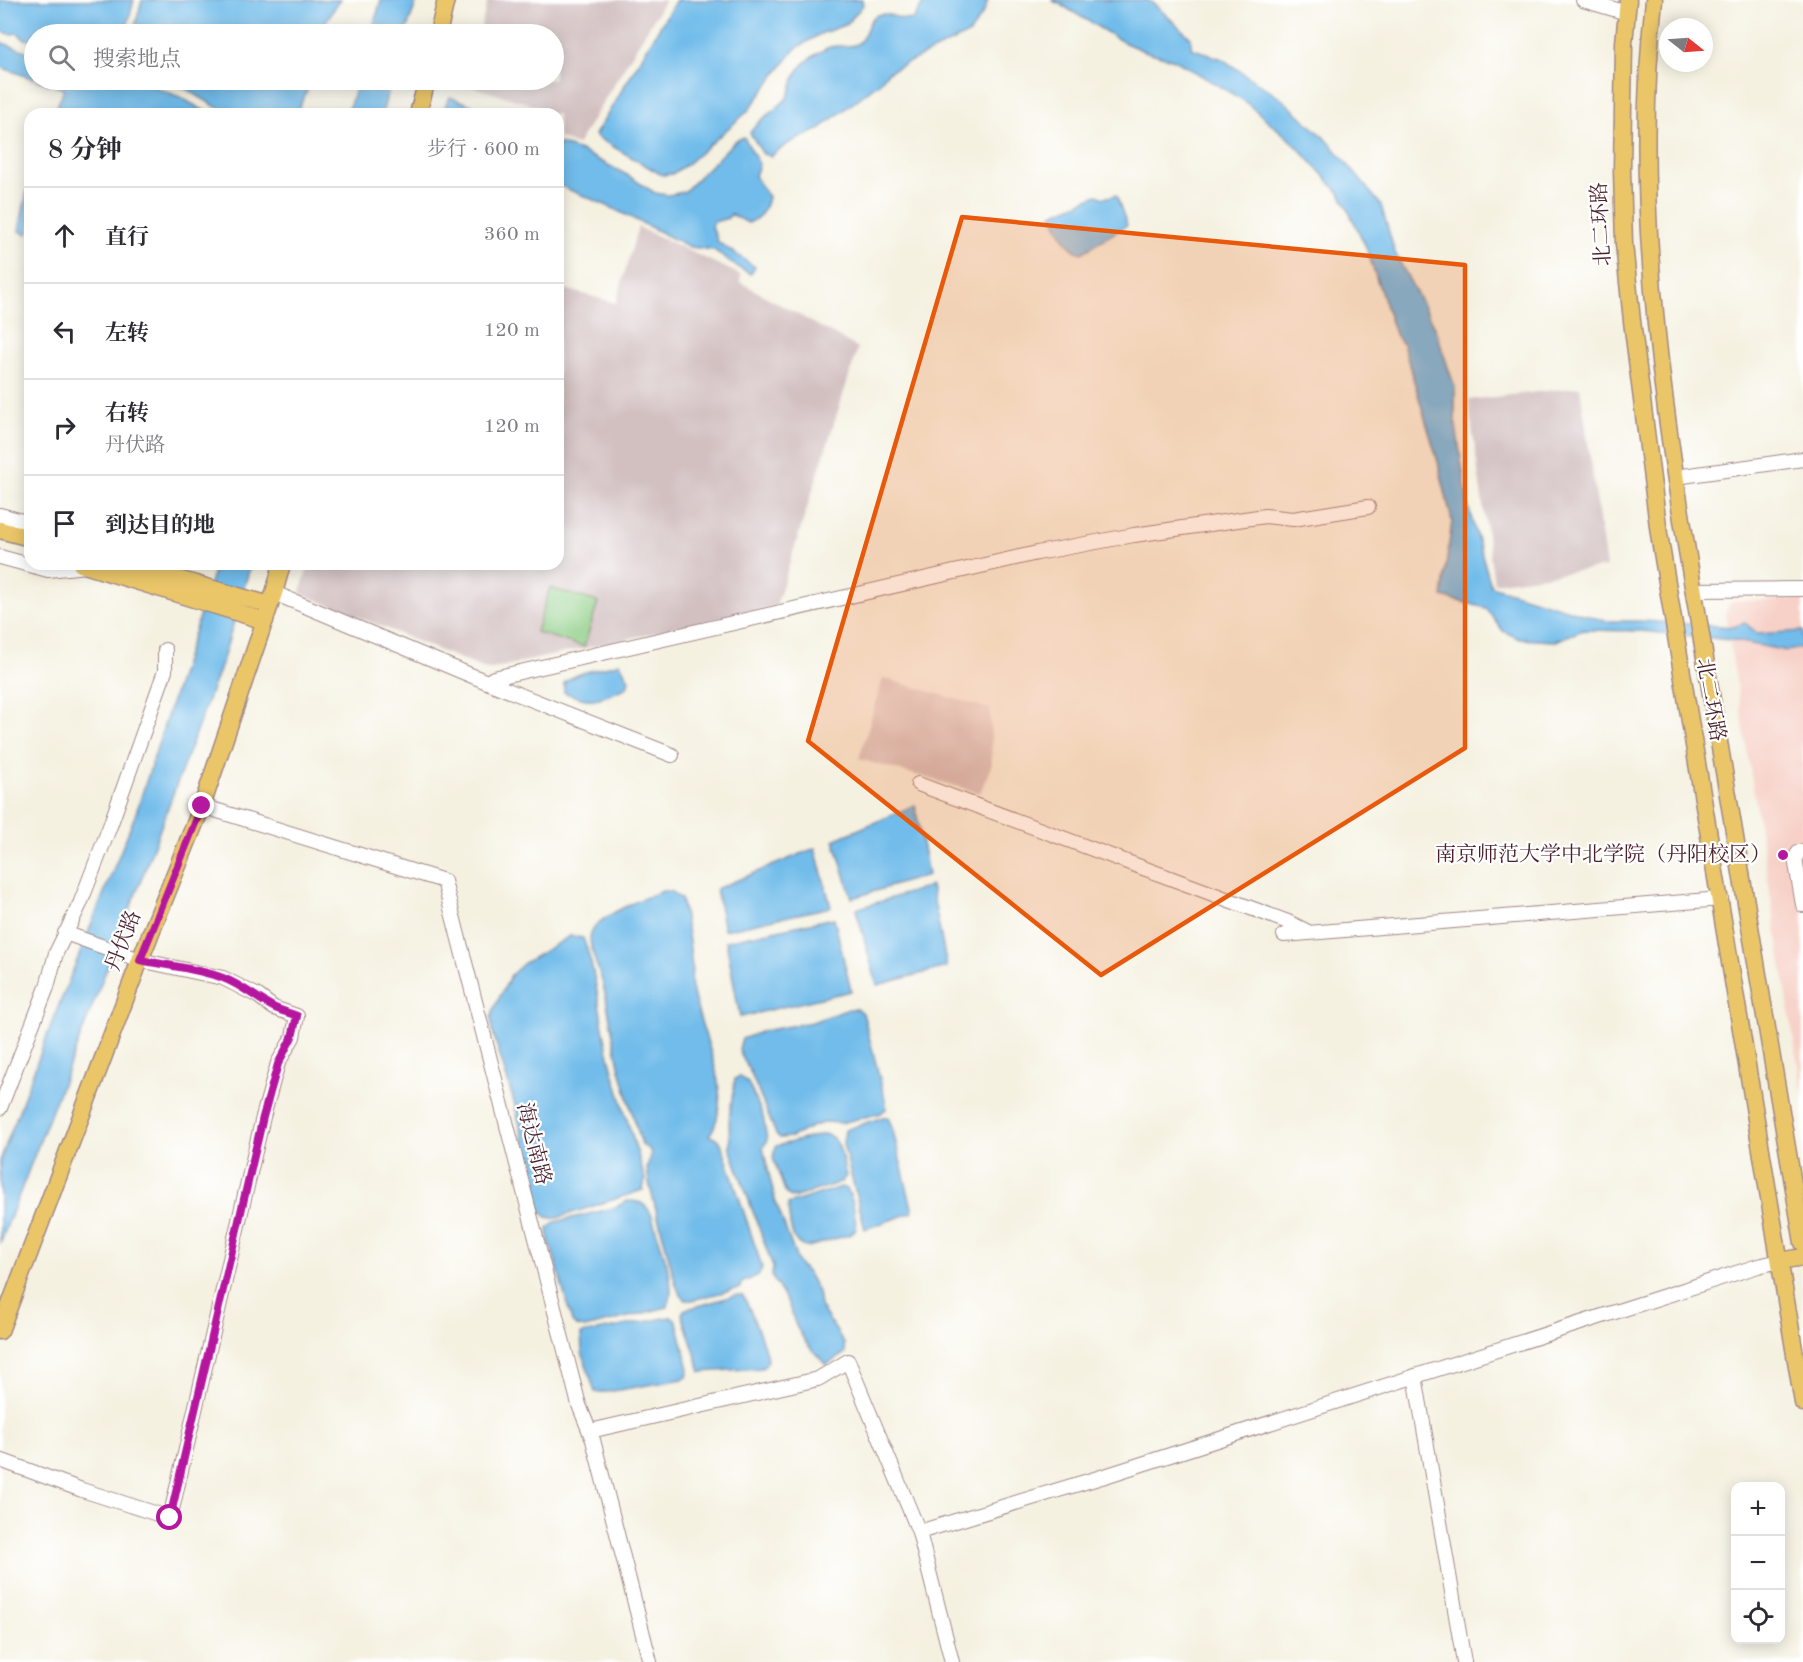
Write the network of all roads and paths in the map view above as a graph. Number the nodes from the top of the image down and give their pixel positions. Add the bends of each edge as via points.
1 (446, 0) edge
2 (1583, 0) edge
3 (1627, 6) edge
4 (1653, 8) edge
5 (440, 24) edge
6 (424, 90) edge
7 (420, 108) edge
8 (1803, 459) edge
9 (1651, 472) junction
10 (1676, 474) junction
11 (1368, 507) dead end
12 (0, 515) edge
13 (24, 521) edge
14 (0, 530) edge
15 (24, 536) edge
16 (0, 541) edge
17 (24, 547) edge
18 (0, 557) edge
19 (24, 564) edge
20 (104, 570) edge
21 (141, 570) edge
22 (280, 570) edge
23 (1803, 589) edge
24 (1693, 590) junction
25 (200, 593) junction
26 (272, 599) junction
27 (265, 621) junction
28 (165, 650) dead end
29 (488, 682) junction
30 (672, 755) dead end
31 (918, 784) dead end
32 (202, 806) junction
33 (1803, 851) edge
34 (1745, 898) junction
35 (1720, 899) junction
36 (1803, 905) edge
37 (1308, 932) junction
38 (69, 935) junction
39 (1284, 935) dead end
40 (140, 960) junction
41 (0, 1108) edge
42 (1803, 1243) edge
43 (1803, 1257) edge
44 (1780, 1262) junction
45 (0, 1331) edge
46 (1415, 1376) junction
47 (1803, 1403) edge
48 (590, 1431) junction
49 (0, 1460) edge
50 (919, 1532) junction
51 (650, 1662) edge
52 (952, 1662) edge
53 (1464, 1662) edge

1 - 5 main road
2 - 3 street
3 - 4 main road
3 - 9 main road, 北二环路 via 1624,244
4 - 10 main road, 北二环路 via 1648,47 1649,244
6 - 7 main road
8 - 10 street
9 - 10 main road
9 - 35 main road, 北二环路
10 - 24 main road, 北二环路
11 - 29 street via 1293,519 1265,516 1036,553
12 - 13 street
14 - 15 main road
16 - 17 main road
18 - 19 street
20 - 25 main road
21 - 25 main road
22 - 26 main road, 丹伏路
23 - 24 street
24 - 34 main road, 北二环路
25 - 26 main road
25 - 27 main road via 240,614
26 - 27 main road, 丹伏路
26 - 29 street
27 - 32 main road, 丹伏路
28 - 38 street via 165,671
29 - 30 street
31 - 37 street
32 - 40 main road, 丹伏路
32 - 48 street, 海达南路 via 444,881 579,1405
33 - 36 street via 1795,858
34 - 35 main road
34 - 42 main road, 北二环路
35 - 37 street
35 - 44 main road, 北二环路
37 - 39 street
38 - 40 street
38 - 41 street via 56,953 47,987
40 - 45 main road, 丹伏路
40 - 49 street via 223,978 274,1008 297,1016 263,1117 170,1518
43 - 44 main road
44 - 46 street
44 - 47 main road, 北二环路
46 - 50 street
46 - 53 street
48 - 50 street via 818,1378 848,1361
48 - 51 street, 海达南路
50 - 52 street

